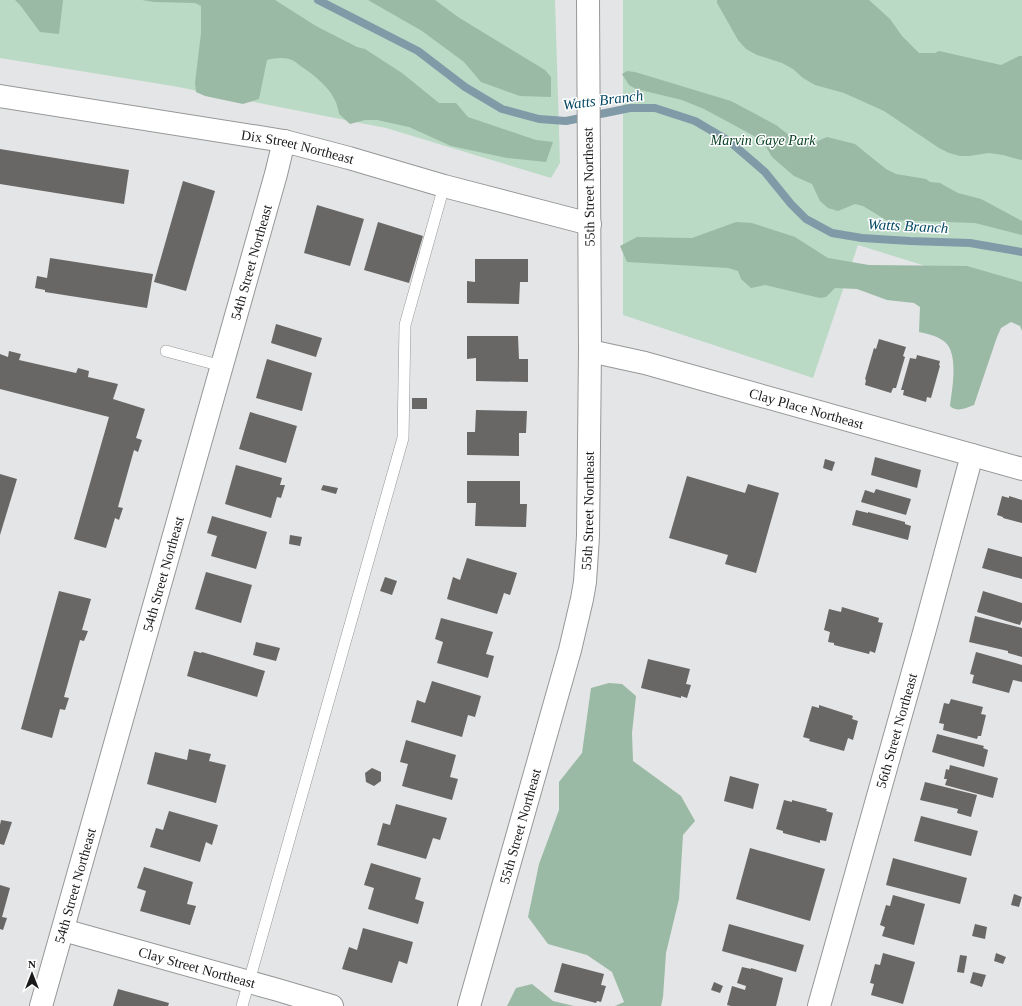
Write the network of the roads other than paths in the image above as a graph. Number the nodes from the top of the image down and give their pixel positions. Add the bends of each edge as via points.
1 (588, 0) edge
2 (0, 96) edge
3 (284, 141) junction
4 (444, 186) junction
5 (590, 224) junction
6 (166, 351) dead end
7 (590, 351) junction
8 (222, 366) junction
9 (972, 455) junction
10 (1022, 469) edge
11 (63, 930) junction
12 (249, 982) junction
13 (41, 1006) edge
14 (242, 1006) edge
15 (332, 1006) edge
16 (469, 1006) edge
17 (819, 1006) edge

1 - 5 street, 55th Street Northeast
2 - 3 street, Dix Street Northeast
3 - 4 street, Dix Street Northeast
3 - 8 street, 54th Street Northeast
4 - 5 street, Dix Street Northeast
4 - 12 lane via 405,325 403,438
5 - 7 street, 55th Street Northeast
6 - 8 lane
7 - 9 street, Clay Place Northeast via 645,363
7 - 16 street, 55th Street Northeast via 588,536 582,599 570,650
8 - 11 street, 54th Street Northeast
9 - 10 street, Clay Place Northeast
9 - 17 street, 56th Street Northeast
11 - 12 street, Clay Street Northeast
11 - 13 street, 54th Street Northeast
12 - 14 lane
12 - 15 street, Clay Street Northeast

